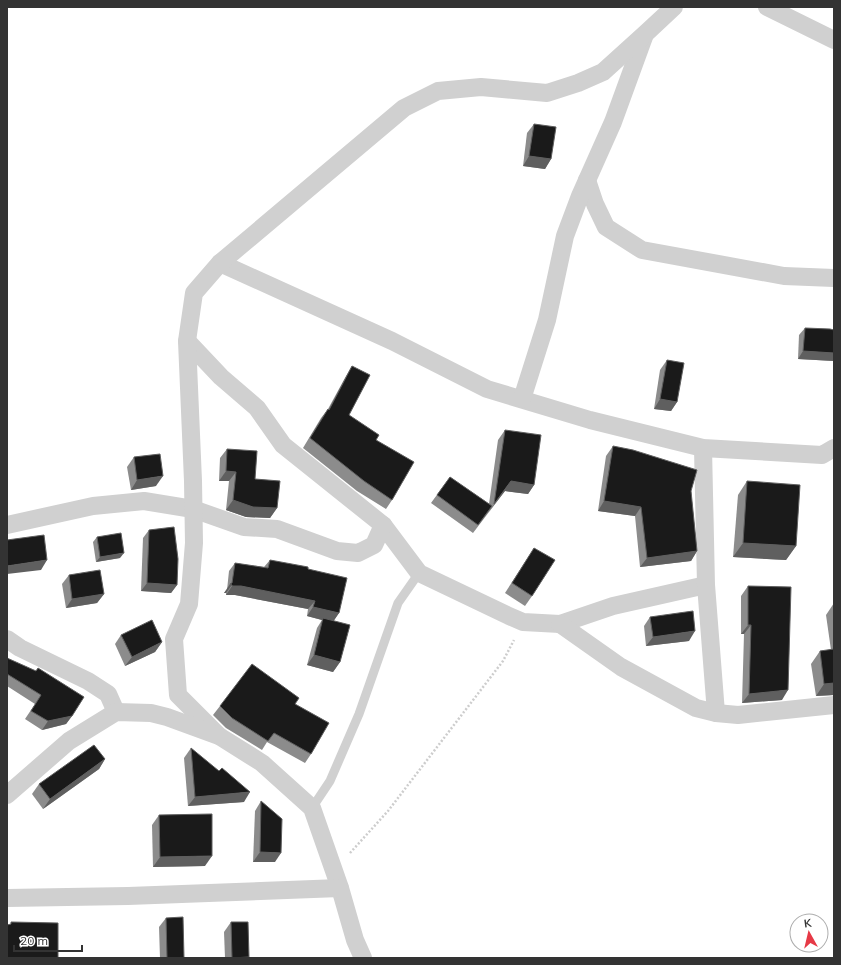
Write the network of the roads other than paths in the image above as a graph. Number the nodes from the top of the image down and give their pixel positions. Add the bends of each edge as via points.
1 (674, 7) edge
2 (767, 7) edge
3 (645, 34) junction
4 (834, 40) edge
5 (587, 180) junction
6 (220, 263) junction
7 (834, 278) edge
8 (186, 341) junction
9 (522, 399) junction
10 (703, 448) junction
11 (834, 448) edge
12 (194, 509) junction
13 (7, 525) edge
14 (383, 525) junction
15 (418, 573) junction
16 (706, 585) junction
17 (560, 624) junction
18 (7, 639) edge
19 (834, 706) edge
20 (116, 712) junction
21 (716, 713) junction
22 (219, 736) junction
23 (7, 795) edge
24 (312, 808) junction
25 (340, 888) junction
26 (7, 898) edge
27 (363, 958) edge

1 - 3 street
2 - 4 street
3 - 5 street via 613,122
3 - 6 street via 603,72 547,93 481,87 438,91 404,108
5 - 7 street via 606,227 642,250 784,276
5 - 9 street via 565,236 547,320
6 - 8 street via 194,293
6 - 9 street via 385,338 487,389
8 - 12 street
8 - 14 street via 221,377 257,408 283,445
9 - 10 street via 590,420
10 - 11 street via 822,454
10 - 16 street
12 - 13 street via 144,501 93,506
12 - 14 street via 244,527 277,529 344,552 358,553 374,545
12 - 22 street via 189,604 174,639 178,695
14 - 15 street
15 - 17 street via 523,622
15 - 24 lane via 398,602 359,714 330,781
16 - 17 street via 613,606
16 - 21 street
17 - 21 street via 621,667 696,708
18 - 20 street via 108,694
19 - 21 street via 738,715
20 - 22 street via 167,716
20 - 23 street via 69,741
22 - 24 street via 262,763
24 - 25 street
25 - 26 street
25 - 27 street

